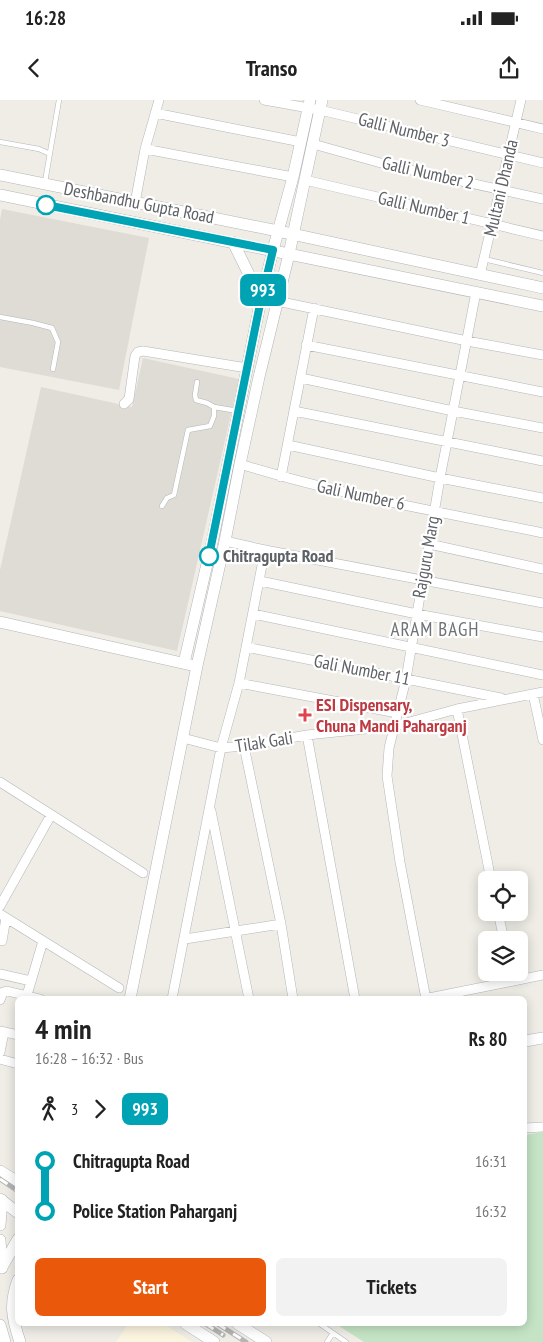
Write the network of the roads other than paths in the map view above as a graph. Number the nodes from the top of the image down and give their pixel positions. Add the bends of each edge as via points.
1 (59, 100) edge
2 (159, 100) edge
3 (264, 100) edge
4 (420, 100) edge
5 (521, 100) edge
6 (309, 104) edge
7 (321, 105) edge
8 (155, 113) junction
9 (516, 123) junction
10 (543, 129) edge
11 (0, 142) edge
12 (301, 142) junction
13 (313, 144) junction
14 (145, 149) junction
15 (50, 154) junction
16 (508, 156) junction
17 (543, 163) edge
18 (0, 175) edge
19 (293, 177) junction
20 (305, 180) junction
21 (44, 184) junction
22 (500, 190) junction
23 (0, 195) edge
24 (543, 199) edge
25 (135, 202) junction
26 (492, 225) junction
27 (278, 232) junction
28 (293, 235) junction
29 (543, 236) edge
30 (233, 242) junction
31 (273, 250) junction
32 (289, 254) junction
33 (484, 260) junction
34 (543, 273) edge
35 (480, 275) junction
36 (543, 288) edge
37 (476, 292) junction
38 (261, 299) junction
39 (277, 301) junction
40 (543, 306) edge
41 (314, 308) junction
42 (0, 317) edge
43 (467, 341) junction
44 (306, 345) junction
45 (543, 355) edge
46 (247, 368) junction
47 (52, 369) dead end
48 (460, 376) junction
49 (301, 378) junction
50 (197, 382) dead end
51 (543, 392) edge
52 (124, 404) dead end
53 (214, 407) junction
54 (238, 411) junction
55 (294, 411) junction
56 (453, 411) junction
57 (543, 428) edge
58 (447, 443) junction
59 (288, 445) junction
60 (543, 461) edge
61 (240, 464) junction
62 (281, 477) junction
63 (440, 478) junction
64 (543, 498) edge
65 (162, 506) dead end
66 (435, 510) junction
67 (543, 533) edge
68 (225, 541) junction
69 (429, 544) junction
70 (265, 550) junction
71 (543, 569) edge
72 (422, 579) junction
73 (260, 581) junction
74 (543, 603) edge
75 (253, 614) junction
76 (416, 614) junction
77 (0, 622) edge
78 (543, 638) edge
79 (246, 647) junction
80 (411, 647) junction
81 (184, 664) junction
82 (197, 666) junction
83 (543, 675) edge
84 (406, 679) junction
85 (239, 683) junction
86 (543, 692) edge
87 (532, 694) junction
88 (506, 699) junction
89 (457, 709) junction
90 (397, 713) junction
91 (395, 726) junction
92 (307, 735) junction
93 (183, 738) junction
94 (543, 740) edge
95 (244, 746) junction
96 (221, 748) junction
97 (0, 782) edge
98 (210, 806) junction
99 (51, 815) junction
100 (490, 871) edge
101 (143, 873) dead end
102 (0, 906) edge
103 (3, 916) edge
104 (281, 924) junction
105 (235, 930) junction
106 (185, 939) junction
107 (2, 941) dead end
108 (43, 941) junction
109 (0, 974) edge
110 (528, 975) edge
111 (543, 975) edge
112 (31, 981) junction
113 (492, 981) edge
114 (119, 988) dead end
115 (27, 995) junction
116 (30, 996) edge
117 (131, 996) edge
118 (173, 996) edge
119 (248, 996) edge
120 (292, 996) edge
121 (354, 996) edge
122 (424, 996) edge
123 (436, 996) edge
124 (0, 1000) edge
125 (2, 1031) edge
126 (15, 1034) edge
127 (543, 1038) edge
128 (527, 1041) edge
129 (0, 1052) edge
130 (0, 1059) edge
131 (15, 1063) edge
132 (543, 1127) edge
133 (527, 1128) edge
134 (1, 1199) edge
135 (15, 1211) edge
136 (0, 1226) edge
137 (0, 1240) edge
138 (15, 1244) edge
139 (1, 1270) edge
140 (15, 1287) edge
141 (0, 1325) edge
142 (189, 1326) edge
143 (241, 1326) edge
144 (323, 1326) edge
145 (333, 1333) junction
146 (5, 1342) edge
147 (20, 1342) edge
148 (214, 1342) edge
149 (266, 1342) edge
150 (327, 1342) edge
151 (346, 1342) edge

1 - 15 lane
2 - 8 street
3 - 6 street, Galli Number 3
4 - 9 street
5 - 9 street, Multani Dhanda
6 - 7 street, Galli Number 3
6 - 12 street
7 - 13 street
7 - 16 street, Galli Number 3
8 - 12 street
8 - 14 street
9 - 10 street
9 - 16 street, Multani Dhanda
11 - 15 lane
12 - 19 street
13 - 20 street
13 - 22 street, Galli Number 2
14 - 19 street
14 - 25 street
15 - 21 lane
16 - 17 street, Galli Number 3
16 - 22 street, Multani Dhanda
18 - 21 street, Deshbandhu Gupta Road
19 - 27 street
20 - 26 street, Galli Number 1
20 - 28 street
21 - 25 street, Deshbandhu Gupta Road
22 - 24 street, Galli Number 2
22 - 26 street, Multani Dhanda
23 - 30 street, Deshbandhu Gupta Road
25 - 27 street, Deshbandhu Gupta Road
26 - 29 street, Galli Number 1
26 - 33 street, Multani Dhanda
27 - 28 street, Deshbandhu Gupta Road
27 - 31 street
28 - 32 street
28 - 35 street
30 - 31 street, Deshbandhu Gupta Road
30 - 38 street
31 - 32 street, Deshbandhu Gupta Road
31 - 38 street
32 - 37 street
32 - 39 street
33 - 34 lane
33 - 35 street, Multani Dhanda
35 - 36 street
37 - 40 street
37 - 43 street, Rajguru Marg
38 - 46 street
39 - 41 street
39 - 61 street
41 - 43 street
41 - 44 street
42 - 47 lane via 52,328 58,342
43 - 45 street
43 - 48 street, Rajguru Marg
44 - 48 street
44 - 49 street
46 - 52 street via 138,352 129,398
46 - 54 street
48 - 51 street
48 - 56 street, Rajguru Marg
49 - 55 street
49 - 56 street
50 - 53 lane via 196,400
53 - 54 lane
53 - 65 lane via 210,426 188,430 174,495 167,498
54 - 81 street
55 - 58 street
55 - 59 street
56 - 57 street
56 - 58 street, Rajguru Marg
58 - 60 street
58 - 63 street, Rajguru Marg
59 - 62 street
59 - 63 street
61 - 62 street, Gali Number 6
61 - 68 street
62 - 66 street, Gali Number 6 via 357,496
63 - 64 street
63 - 66 street, Rajguru Marg
66 - 67 street, Gali Number 6
66 - 69 street, Rajguru Marg
68 - 70 street
68 - 82 street
69 - 71 street
69 - 72 street, Rajguru Marg
70 - 72 street
70 - 73 street
72 - 74 street
72 - 76 street, Rajguru Marg
73 - 75 street
73 - 76 street
75 - 79 street
75 - 80 street
76 - 78 street
76 - 80 street, Rajguru Marg
77 - 81 street
79 - 84 street, Gali Number 11
79 - 85 street
80 - 83 street
80 - 84 street, Rajguru Marg
81 - 82 street
82 - 93 street
84 - 88 street, Gali Number 11
84 - 90 street, Rajguru Marg
85 - 90 street
85 - 96 street
86 - 87 street, Tilak Gali
87 - 88 street, Tilak Gali
87 - 94 street
88 - 89 street, Tilak Gali
89 - 91 street, Tilak Gali
89 - 100 street
90 - 91 street, Rajguru Marg
91 - 92 street, Tilak Gali
91 - 122 street, Rajguru Marg via 387,776
92 - 95 street, Tilak Gali
92 - 121 street
93 - 96 street, Tilak Gali
93 - 117 street
95 - 96 street, Tilak Gali
95 - 104 street
96 - 98 street
97 - 99 street
98 - 105 street
98 - 106 street
99 - 101 street
99 - 102 street
103 - 107 street
103 - 108 street
104 - 105 street
104 - 120 street
105 - 106 street
105 - 119 street
106 - 118 street
108 - 112 street
108 - 114 street
109 - 112 street
110 - 111 street
112 - 115 street
113 - 123 street
115 - 116 street
115 - 124 street via 7,991 3,992
125 - 126 street
125 - 129 street
127 - 128 street
130 - 131 street
132 - 133 street
134 - 135 street
134 - 136 street
137 - 139 street
138 - 139 street
140 - 147 street via 12,1294 13,1322
141 - 146 street
142 - 148 street
143 - 149 street
144 - 145 lane
145 - 150 lane
145 - 151 lane

